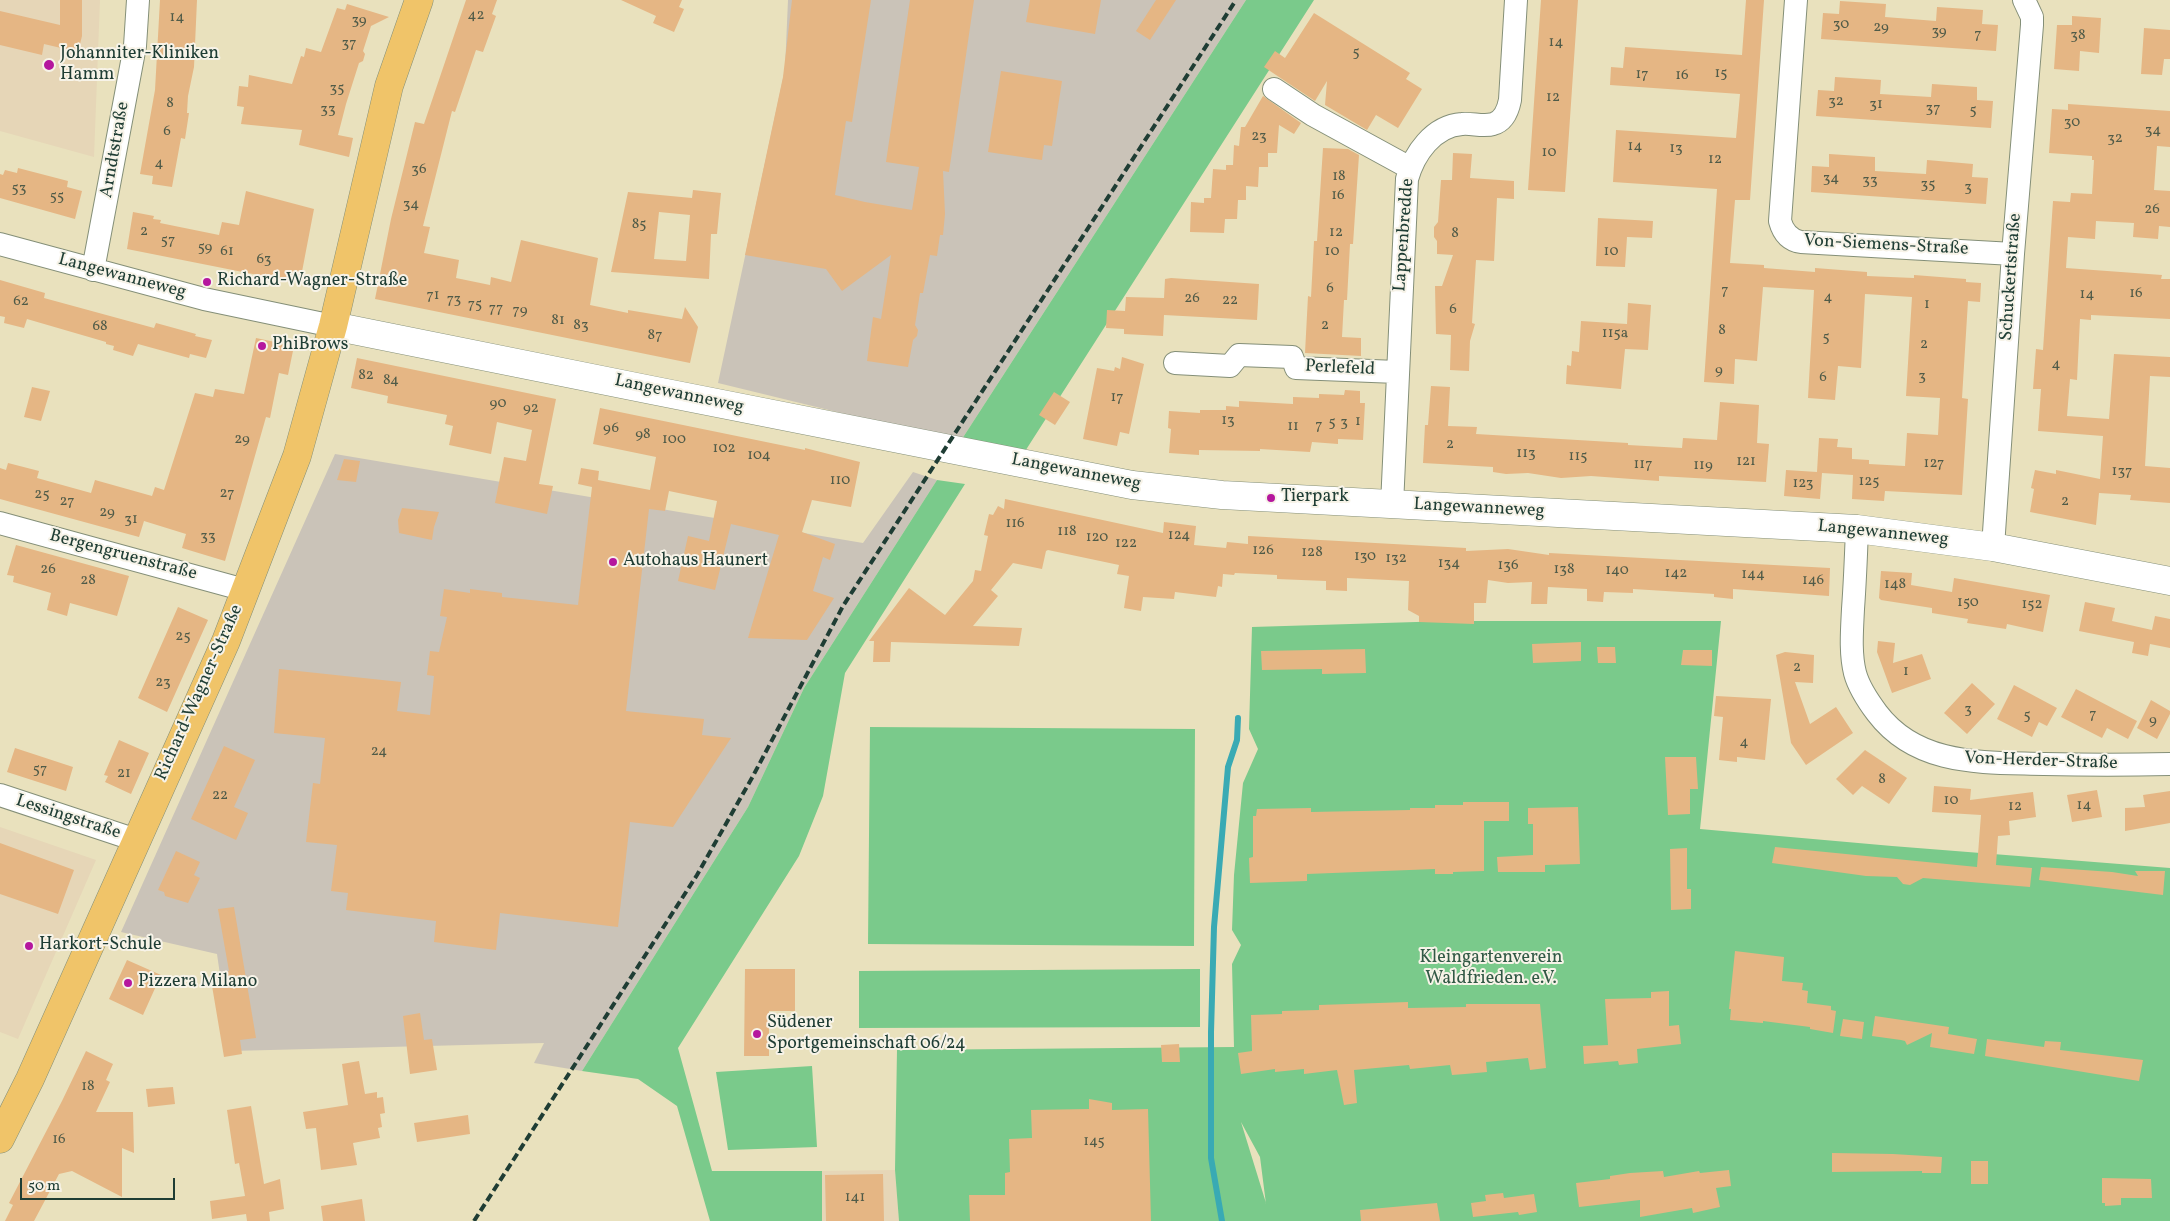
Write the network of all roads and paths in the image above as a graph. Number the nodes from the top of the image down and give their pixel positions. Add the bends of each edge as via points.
1 (138, 0) edge
2 (419, 0) edge
3 (1516, 0) edge
4 (1796, 0) edge
5 (2026, 4) edge
6 (1274, 89) dead end
7 (1410, 168) junction
8 (0, 244) edge
9 (2014, 254) junction
10 (93, 270) junction
11 (333, 326) junction
12 (1175, 363) dead end
13 (1397, 372) junction
14 (1392, 505) junction
15 (0, 523) edge
16 (1857, 529) junction
17 (1993, 546) junction
18 (2170, 581) edge
19 (245, 590) junction
20 (2170, 764) edge
21 (0, 795) edge
22 (136, 840) junction
23 (0, 1140) edge

1 - 10 street, Arndtstraße via 135,46
2 - 11 main road, Richard-Wagner-Straße via 389,86
3 - 7 street, Lappenbredde via 1508,110 1493,124 1461,124 1448,128 1424,144
4 - 9 street, Von-Siemens-Straße via 1780,221 1785,233 1800,242
5 - 9 street, Schuckertstraße via 2032,24
6 - 7 street
7 - 13 street, Lappenbredde
8 - 10 street, Langewanneweg
9 - 17 street, Schuckertstraße
10 - 11 street, Langewanneweg via 204,299
11 - 14 street, Langewanneweg via 1132,485 1222,495
11 - 19 main road, Richard-Wagner-Straße via 297,456
12 - 13 street, Perlefeld via 1230,366 1240,355 1292,357 1296,368
13 - 14 street, Lappenbredde
14 - 16 street, Langewanneweg
15 - 19 street, Bergengruenstraße
16 - 17 street, Langewanneweg
16 - 20 street, Von-Herder-Straße via 1852,660 1859,685 1872,706 1885,724 1903,739 1930,752 1970,761
17 - 18 street, Langewanneweg
19 - 22 main road, Richard-Wagner-Straße via 226,641
21 - 22 street, Lessingstraße
22 - 23 main road, Richard-Wagner-Straße

